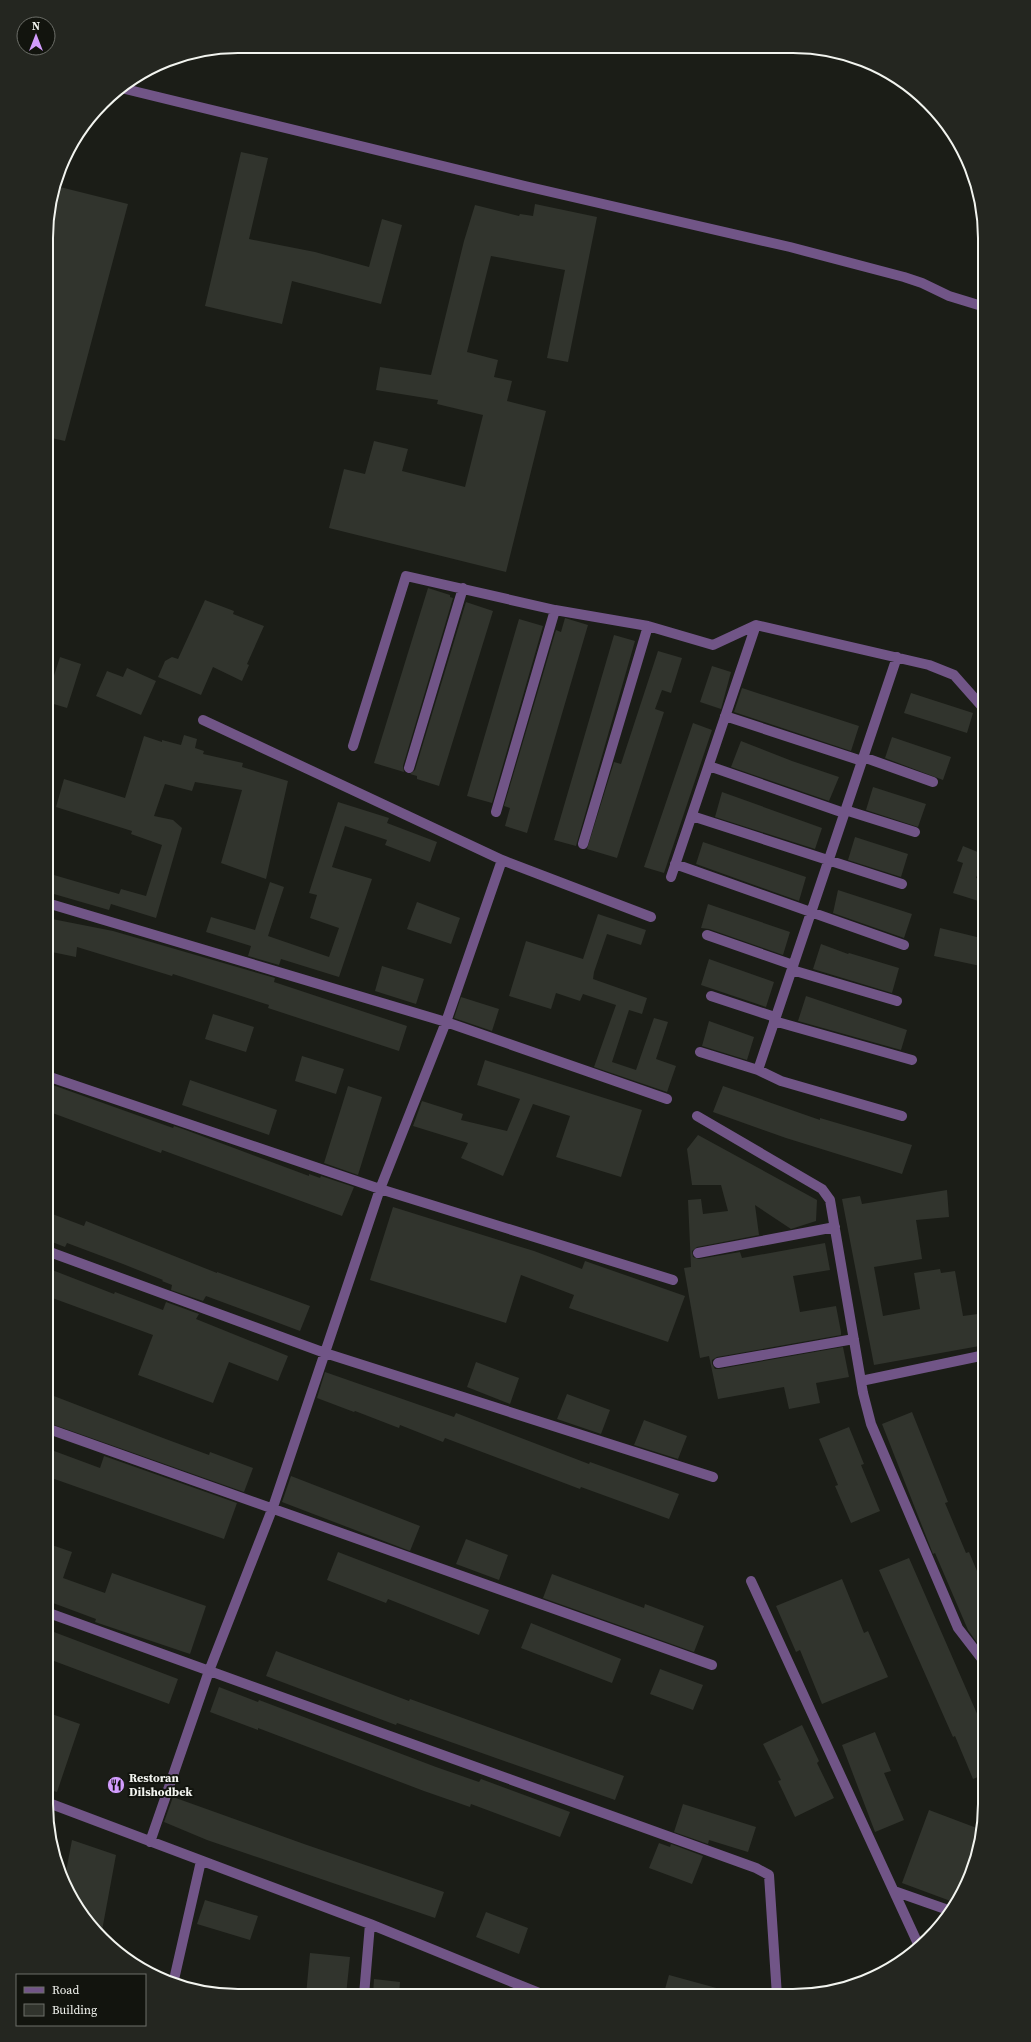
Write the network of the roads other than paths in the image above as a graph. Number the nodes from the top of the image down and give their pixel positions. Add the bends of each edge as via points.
1 (127, 90) edge
2 (978, 306) edge
3 (463, 588) junction
4 (555, 610) junction
5 (756, 625) junction
6 (648, 626) junction
7 (896, 657) junction
8 (978, 702) edge
9 (725, 716) junction
10 (203, 720) dead end
11 (353, 746) dead end
12 (862, 759) junction
13 (709, 766) junction
14 (409, 768) dead end
15 (933, 782) dead end
16 (496, 812) dead end
17 (844, 812) junction
18 (692, 816) junction
19 (915, 832) dead end
20 (583, 844) dead end
21 (502, 860) junction
22 (828, 862) junction
23 (675, 864) junction
24 (671, 878) dead end
25 (902, 884) dead end
26 (53, 905) edge
27 (811, 912) junction
28 (652, 917) dead end
29 (707, 935) dead end
30 (904, 945) dead end
31 (792, 967) junction
32 (711, 996) dead end
33 (897, 1002) dead end
34 (775, 1019) junction
35 (446, 1022) junction
36 (700, 1052) dead end
37 (912, 1060) dead end
38 (758, 1070) junction
39 (53, 1078) edge
40 (667, 1099) dead end
41 (697, 1116) dead end
42 (902, 1116) dead end
43 (380, 1189) junction
44 (835, 1227) junction
45 (53, 1253) edge
46 (698, 1253) dead end
47 (673, 1280) dead end
48 (854, 1340) junction
49 (325, 1353) junction
50 (978, 1356) edge
51 (718, 1363) dead end
52 (861, 1381) junction
53 (53, 1430) edge
54 (713, 1477) dead end
55 (273, 1507) junction
56 (751, 1581) dead end
57 (53, 1615) edge
58 (978, 1654) edge
59 (712, 1665) dead end
60 (209, 1671) junction
61 (53, 1805) edge
62 (150, 1842) junction
63 (201, 1861) junction
64 (894, 1892) junction
65 (945, 1909) edge
66 (370, 1924) junction
67 (917, 1941) edge
68 (174, 1977) edge
69 (365, 1989) edge
70 (527, 1989) edge
71 (777, 1989) edge

1 - 2 street via 525,186 804,250 904,277
3 - 4 street
3 - 11 street via 406,576
3 - 14 street
4 - 6 street
4 - 16 street
5 - 6 street via 713,644
5 - 7 street
5 - 9 street
6 - 20 street
7 - 8 street via 929,665 954,675
7 - 12 street
9 - 12 street
9 - 13 street
10 - 21 street
12 - 15 street
12 - 17 street
13 - 17 street
13 - 18 street
17 - 19 street
17 - 22 street
18 - 22 street
18 - 23 street
21 - 28 street
21 - 35 street
22 - 25 street
22 - 27 street
23 - 24 street
23 - 27 street
26 - 35 street
27 - 30 street
27 - 31 street
29 - 31 street
31 - 33 street
31 - 34 street
32 - 34 street
34 - 37 street
34 - 38 street
35 - 40 street
35 - 43 street
36 - 38 street
38 - 42 street via 782,1081
39 - 43 street
41 - 44 street via 822,1189 830,1200
43 - 47 street
43 - 49 street
44 - 46 street
44 - 48 street
45 - 49 street
48 - 51 street
48 - 52 street
49 - 54 street
49 - 55 street
50 - 52 street
52 - 58 street via 871,1424 958,1628
53 - 55 street
55 - 59 street
55 - 60 street
56 - 64 street
57 - 60 street
60 - 62 street
60 - 71 street via 749,1865 769,1875
61 - 62 street
62 - 63 street
63 - 66 street
63 - 68 street
64 - 65 street
64 - 67 street
66 - 69 street
66 - 70 street

